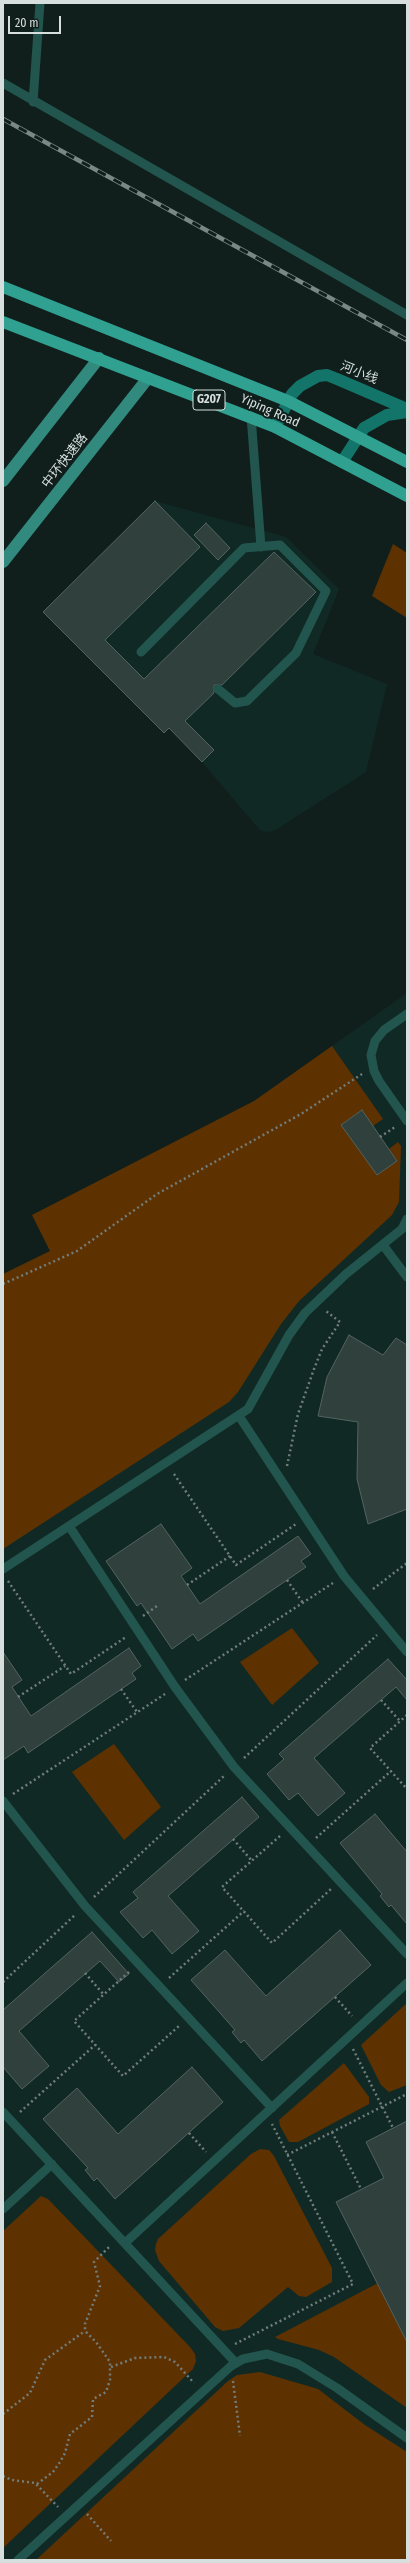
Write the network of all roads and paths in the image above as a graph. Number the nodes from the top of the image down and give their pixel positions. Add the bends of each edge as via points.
1 (40, 3) edge
2 (3, 83) edge
3 (33, 102) junction
4 (3, 287) edge
5 (407, 316) edge
6 (3, 322) edge
7 (99, 358) junction
8 (148, 378) junction
9 (288, 401) junction
10 (407, 409) edge
11 (407, 412) edge
12 (251, 416) junction
13 (275, 427) junction
14 (358, 436) junction
15 (342, 462) junction
16 (407, 462) edge
17 (3, 481) edge
18 (407, 496) edge
19 (260, 546) junction
20 (3, 562) edge
21 (141, 652) dead end
22 (218, 689) dead end
23 (407, 1014) edge
24 (373, 1067) junction
25 (404, 1108) edge
26 (406, 1120) edge
27 (380, 1137) dead end
28 (407, 1219) edge
29 (383, 1245) junction
30 (407, 1277) edge
31 (3, 1284) edge
32 (316, 1303) junction
33 (239, 1416) junction
34 (167, 1463) junction
35 (284, 1484) junction
36 (305, 1518) junction
37 (69, 1526) junction
38 (230, 1556) junction
39 (407, 1563) edge
40 (3, 1570) edge
41 (3, 1574) edge
42 (287, 1580) dead end
43 (187, 1585) dead end
44 (361, 1598) junction
45 (303, 1603) dead end
46 (385, 1628) junction
47 (137, 1630) junction
48 (407, 1652) edge
49 (66, 1666) junction
50 (121, 1689) dead end
51 (18, 1697) dead end
52 (381, 1700) dead end
53 (137, 1712) dead end
54 (407, 1714) edge
55 (400, 1721) junction
56 (234, 1768) junction
57 (391, 1771) junction
58 (407, 1789) edge
59 (3, 1801) edge
60 (289, 1828) junction
61 (233, 1839) dead end
62 (307, 1847) junction
63 (252, 1861) junction
64 (340, 1882) junction
65 (84, 1906) junction
66 (244, 1911) junction
67 (407, 1954) edge
68 (138, 1964) junction
69 (85, 1974) dead end
70 (3, 1982) edge
71 (407, 1983) edge
72 (159, 1987) junction
73 (104, 1995) junction
74 (335, 1997) dead end
75 (188, 2018) junction
76 (360, 2026) junction
77 (347, 2038) junction
78 (95, 2045) junction
79 (407, 2094) edge
80 (382, 2107) junction
81 (269, 2111) junction
82 (3, 2112) edge
83 (11, 2120) junction
84 (393, 2128) dead end
85 (332, 2132) junction
86 (189, 2133) dead end
87 (287, 2155) junction
88 (214, 2161) junction
89 (52, 2164) junction
90 (361, 2189) dead end
91 (3, 2209) edge
92 (122, 2240) junction
93 (84, 2331) junction
94 (224, 2350) junction
95 (233, 2364) junction
96 (111, 2367) junction
97 (202, 2392) junction
98 (3, 2414) edge
99 (240, 2436) dead end
100 (407, 2438) edge
101 (3, 2476) edge
102 (37, 2484) junction
103 (79, 2504) junction
104 (66, 2516) junction
105 (111, 2541) dead end
106 (18, 2560) edge

1 - 3 lane
2 - 3 lane
3 - 5 lane
4 - 9 highway, Yiping Road / G207
6 - 7 highway, Yiping Road / G207
7 - 8 highway, Yiping Road / G207
7 - 17 main road
8 - 12 highway, Yiping Road / G207
8 - 20 main road, 中环快速路
9 - 10 street, 河小线 via 300,386 318,376 327,376
9 - 13 street, 河小线
9 - 14 highway, Yiping Road / G207
11 - 14 street via 378,419 364,428
12 - 13 highway, Yiping Road / G207
12 - 19 lane
13 - 15 highway, Yiping Road / G207
14 - 15 street
14 - 16 highway, Yiping Road / G207
15 - 18 highway, Yiping Road / G207
19 - 21 lane via 244,548
19 - 22 lane via 280,545 326,591 296,653 247,701 236,703
23 - 24 lane via 384,1030 375,1041 371,1055
24 - 25 lane via 379,1081
24 - 31 path via 301,1114 157,1194 77,1250
25 - 26 lane
26 - 27 path
28 - 29 lane via 402,1229
29 - 30 lane
29 - 32 lane
32 - 33 lane via 289,1335 248,1409
32 - 35 path via 340,1322 322,1349 311,1376 298,1414
33 - 34 lane
33 - 35 lane
34 - 37 lane
34 - 38 path
35 - 36 lane
36 - 38 path via 236,1565
36 - 44 lane
37 - 40 lane
37 - 47 lane
38 - 43 path
39 - 44 path
41 - 49 path
42 - 45 path
44 - 46 lane
46 - 48 lane
46 - 56 path
47 - 49 path via 71,1674
47 - 56 lane
49 - 51 path
50 - 53 path
52 - 55 path
54 - 55 path
55 - 57 path via 370,1748
56 - 60 lane
56 - 65 path
57 - 58 path
57 - 62 path
59 - 65 lane
60 - 62 lane
60 - 63 path
61 - 63 path
62 - 64 lane
63 - 66 path via 222,1887
64 - 66 path via 272,1943
64 - 67 lane
65 - 68 lane
65 - 70 path
66 - 72 path
68 - 72 lane
68 - 73 path
69 - 73 path
71 - 76 lane
72 - 75 lane
73 - 78 path via 74,2021
74 - 76 path
75 - 78 path via 123,2076
75 - 81 lane
76 - 77 lane
77 - 80 path
77 - 81 lane
78 - 83 path
79 - 80 path
80 - 84 path
80 - 85 path
81 - 87 path
81 - 88 lane
82 - 83 lane
83 - 89 lane
85 - 87 path
85 - 90 path
86 - 88 path
87 - 94 path via 352,2284
88 - 92 lane
89 - 91 lane
89 - 92 lane
92 - 93 path via 94,2262 100,2286
92 - 94 lane
93 - 96 path via 104,2353
93 - 98 path via 45,2360 30,2393
94 - 95 lane
95 - 97 lane
95 - 99 path
95 - 100 lane via 254,2355 267,2354 286,2359 337,2388
96 - 97 path via 145,2357 168,2358
96 - 102 path via 106,2392 93,2399 92,2417 70,2434 60,2462 53,2472
97 - 103 lane
101 - 102 path
102 - 104 path
103 - 104 lane
103 - 105 path
104 - 106 lane

